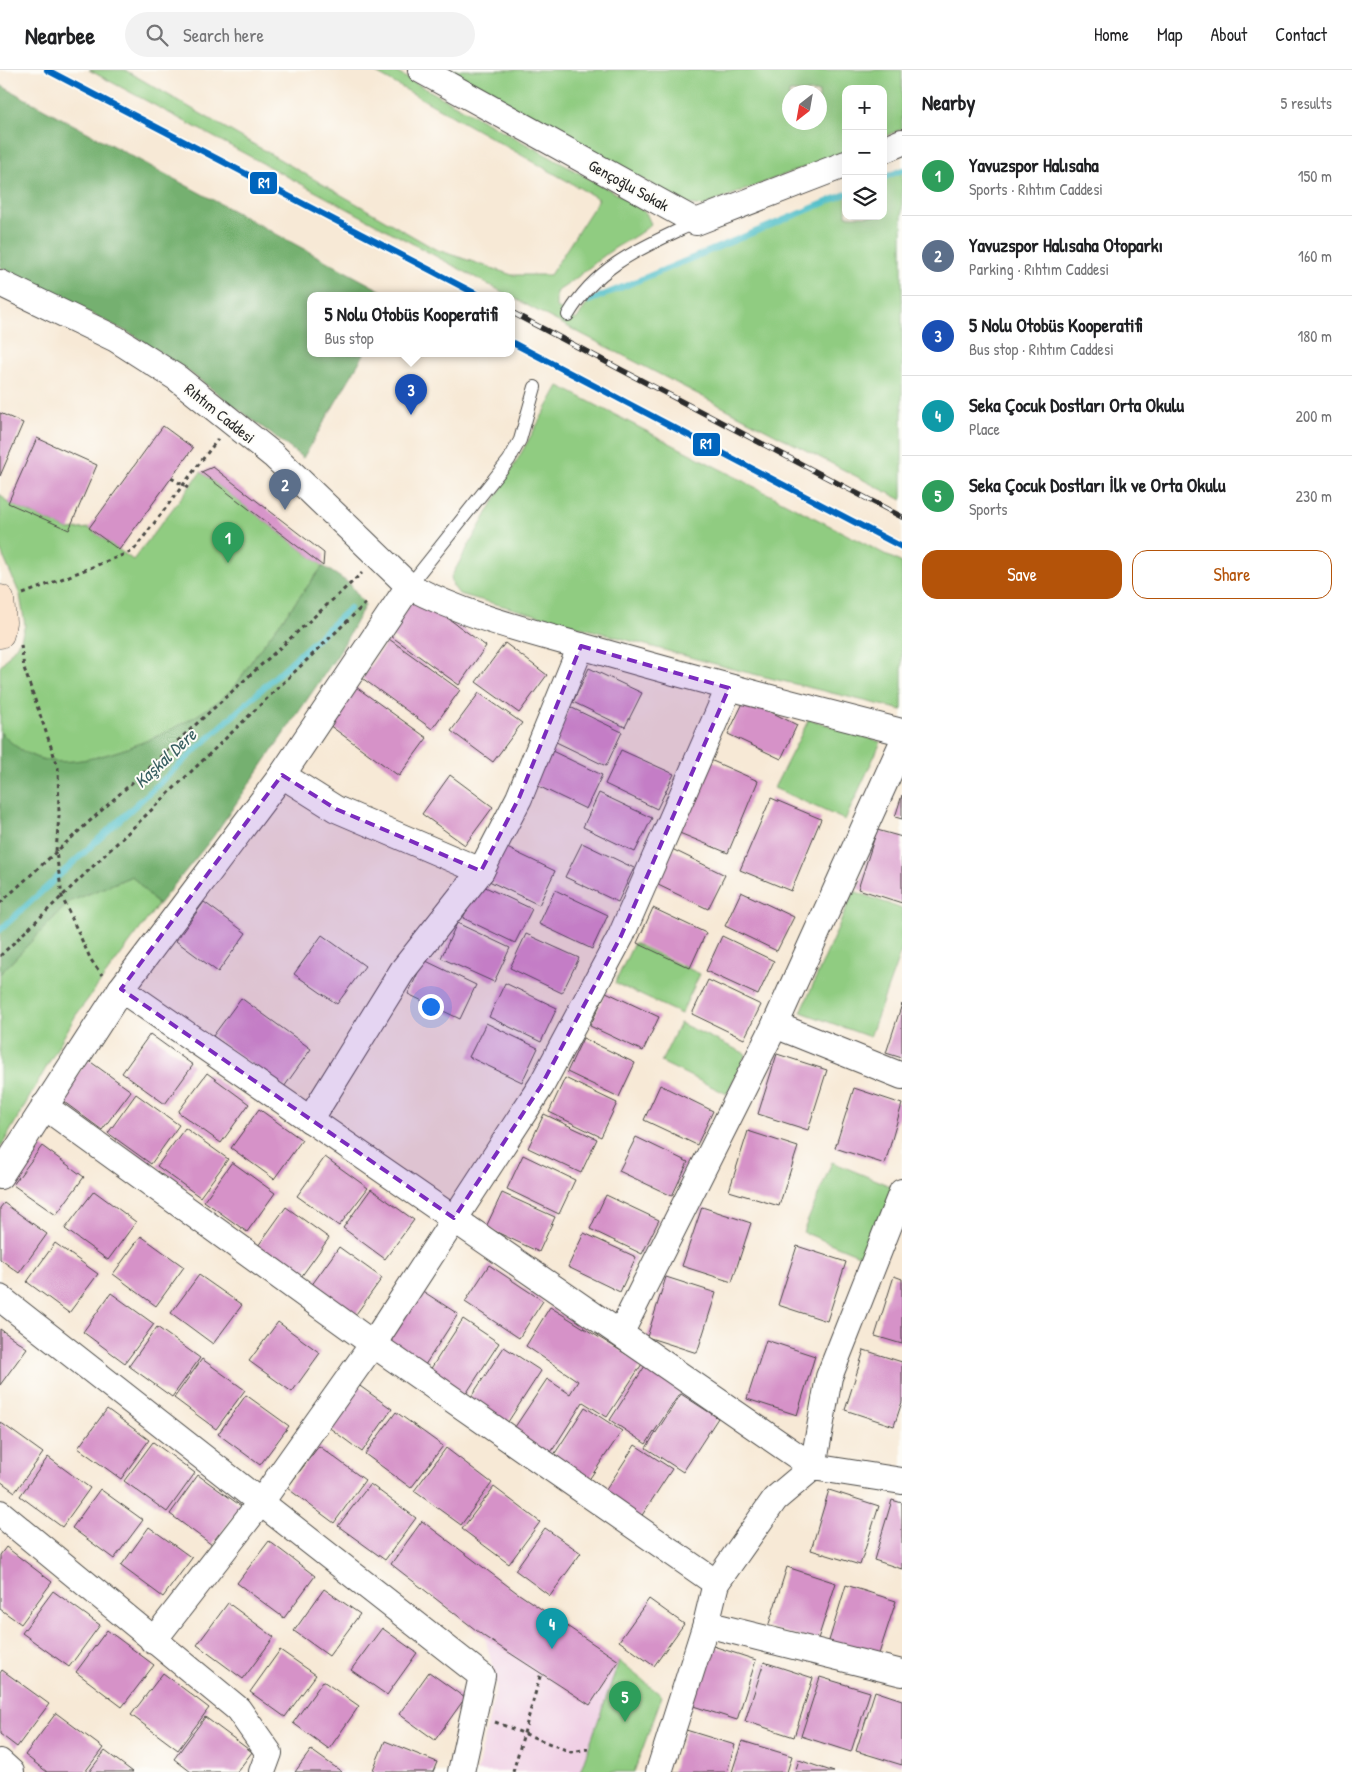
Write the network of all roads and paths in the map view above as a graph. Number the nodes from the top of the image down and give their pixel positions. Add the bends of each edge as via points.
1 (421, 70) edge
2 (902, 142) edge
3 (887, 148) edge
4 (842, 166) edge
5 (696, 222) junction
6 (0, 283) edge
7 (568, 316) dead end
8 (535, 387) dead end
9 (231, 422) junction
10 (171, 478) dead end
11 (184, 485) junction
12 (188, 488) dead end
13 (384, 563) junction
14 (409, 586) junction
15 (0, 600) edge
16 (10, 636) edge
17 (581, 646) junction
18 (729, 688) junction
19 (902, 732) edge
20 (902, 744) edge
21 (282, 775) junction
22 (56, 851) junction
23 (481, 871) junction
24 (62, 896) junction
25 (0, 902) edge
26 (0, 956) edge
27 (121, 989) junction
28 (774, 1025) junction
29 (902, 1076) edge
30 (44, 1106) junction
31 (310, 1120) junction
32 (0, 1176) edge
33 (902, 1192) edge
34 (454, 1218) junction
35 (0, 1298) edge
36 (620, 1332) junction
37 (373, 1344) junction
38 (814, 1467) junction
39 (902, 1481) edge
40 (261, 1502) junction
41 (4, 1526) edge
42 (716, 1583) junction
43 (706, 1624) junction
44 (153, 1641) junction
45 (541, 1673) dead end
46 (902, 1673) edge
47 (473, 1718) junction
48 (524, 1732) junction
49 (588, 1749) dead end
50 (0, 1762) edge
51 (11, 1772) edge
52 (262, 1772) edge
53 (461, 1772) edge
54 (513, 1772) edge
55 (659, 1772) edge

1 - 5 street, Gençoğlu Sokak
2 - 3 street
4 - 5 street
5 - 7 lane via 606,269 579,297
6 - 9 street, Rıhtım Caddesi via 116,339 177,378
8 - 14 lane via 520,440 508,460
9 - 11 path
9 - 13 street, Rıhtım Caddesi via 273,455
10 - 11 path
11 - 12 path
11 - 15 path via 139,546 126,556
13 - 14 street, Rıhtım Caddesi
13 - 22 path
13 - 24 path via 365,605
14 - 17 street, Rıhtım Caddesi via 458,610
14 - 21 street
15 - 16 main road via 2,622
16 - 22 path via 58,767
17 - 18 street, Rıhtım Caddesi
17 - 23 street via 519,798
18 - 19 street, Rıhtım Caddesi
18 - 34 street via 621,936 541,1086
20 - 28 street
21 - 23 street via 336,809
21 - 27 street
22 - 24 path
22 - 25 path
23 - 31 street via 403,970
24 - 26 path
24 - 27 path via 91,960 104,978
27 - 30 street
27 - 31 street
28 - 29 street
28 - 36 street
30 - 32 street
30 - 37 street
31 - 34 street
33 - 38 street via 829,1377
34 - 36 street
34 - 37 street
35 - 40 street
36 - 38 street
37 - 40 street
37 - 42 street
38 - 39 street
38 - 42 street via 775,1499
40 - 44 street
40 - 47 street via 482,1676
41 - 44 street
42 - 43 street
43 - 46 street
43 - 55 street
44 - 52 street via 238,1709 268,1753
45 - 48 path
47 - 48 path
47 - 53 street
48 - 49 path via 571,1752
48 - 54 path
50 - 51 street

